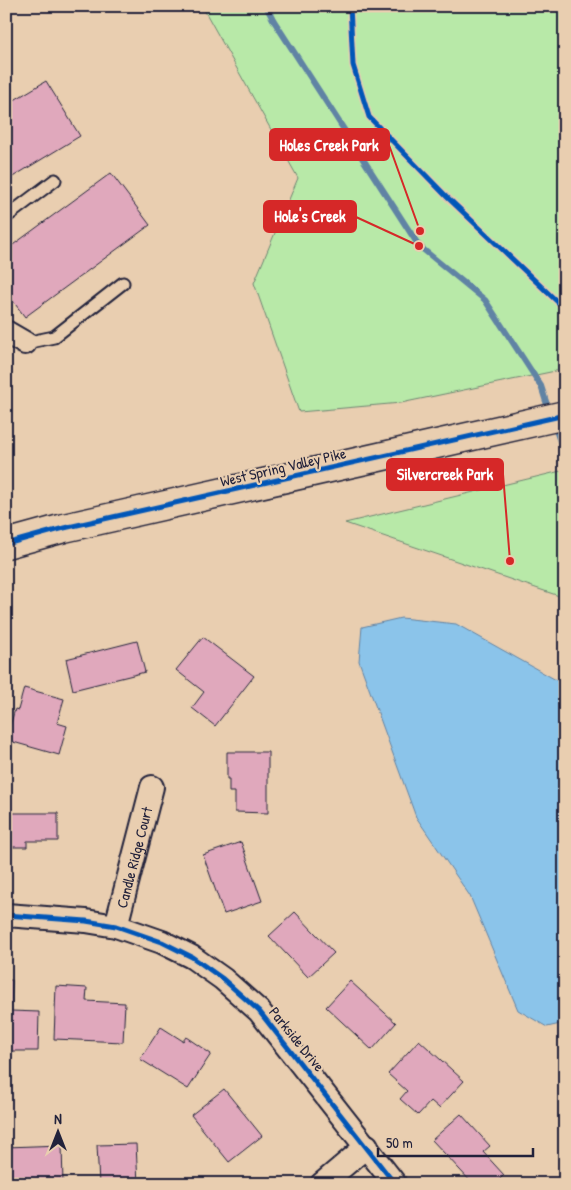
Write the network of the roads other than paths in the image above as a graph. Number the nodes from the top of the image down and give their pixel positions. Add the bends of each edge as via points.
1 (55, 180) dead end
2 (6, 217) edge
3 (124, 283) dead end
4 (16, 338) edge
5 (565, 415) edge
6 (6, 544) edge
7 (152, 787) dead end
8 (6, 915) edge
9 (116, 926) junction
10 (367, 1146) junction
11 (322, 1184) edge
12 (395, 1184) edge

1 - 2 lane
3 - 4 lane via 54,337
5 - 6 street, West Spring Valley Pike via 64,528
7 - 9 street, Candle Ridge Court
8 - 9 street, Parkside Drive via 86,920
9 - 10 street, Parkside Drive via 162,942 223,978 259,1011
10 - 11 street
10 - 12 street, Parkside Drive

